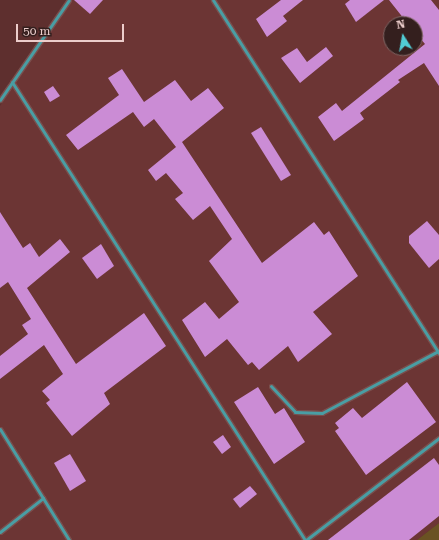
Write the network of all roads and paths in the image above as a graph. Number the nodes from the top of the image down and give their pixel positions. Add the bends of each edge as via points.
1 (69, 0) edge
2 (213, 0) edge
3 (12, 82) junction
4 (0, 100) edge
5 (438, 352) edge
6 (271, 386) dead end
7 (0, 429) edge
8 (439, 438) edge
9 (43, 498) junction
10 (0, 532) edge
11 (69, 540) edge
12 (305, 540) edge

1 - 3 lane
2 - 5 lane
3 - 4 lane
3 - 12 lane
5 - 6 lane via 322,413 295,412
7 - 9 lane
8 - 12 lane
9 - 10 lane
9 - 11 lane

